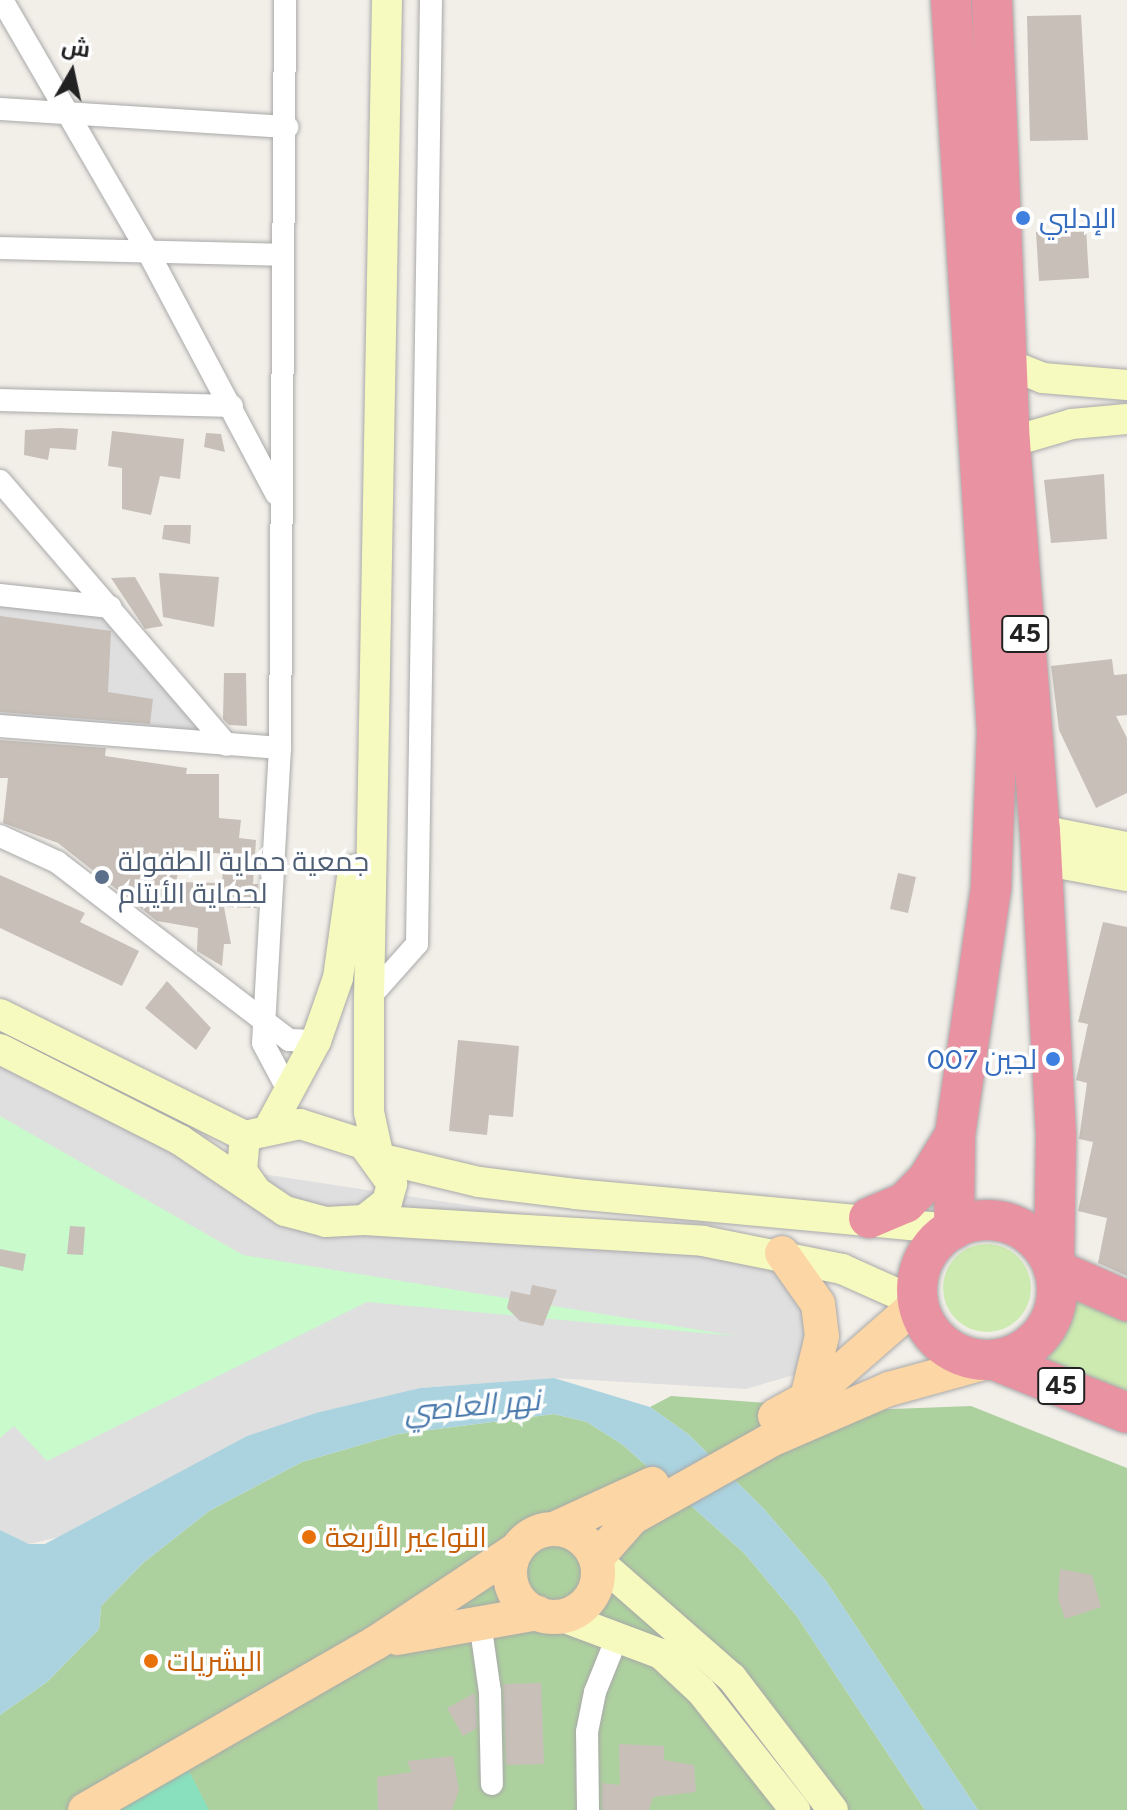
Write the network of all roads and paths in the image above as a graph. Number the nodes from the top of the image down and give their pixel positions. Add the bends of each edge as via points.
1 (2, 0) edge
2 (285, 0) edge
3 (371, 0) edge
4 (387, 0) edge
5 (431, 0) edge
6 (951, 0) edge
7 (992, 0) edge
8 (0, 109) edge
9 (65, 112) junction
10 (287, 127) junction
11 (0, 248) edge
12 (146, 248) junction
13 (280, 255) junction
14 (970, 361) junction
15 (1009, 365) junction
16 (1127, 385) edge
17 (0, 400) edge
18 (232, 406) junction
19 (1127, 419) edge
20 (993, 444) junction
21 (4, 491) edge
22 (278, 498) junction
23 (0, 595) edge
24 (110, 607) junction
25 (0, 726) edge
26 (227, 745) junction
27 (280, 748) junction
28 (0, 836) edge
29 (1041, 845) junction
30 (1127, 847) edge
31 (1127, 876) edge
32 (369, 998) junction
33 (0, 1014) edge
34 (268, 1026) junction
35 (316, 1041) junction
36 (0, 1049) edge
37 (288, 1090) junction
38 (257, 1132) junction
39 (955, 1135) junction
40 (379, 1158) junction
41 (256, 1191) junction
42 (869, 1218) junction
43 (364, 1220) junction
44 (954, 1229) junction
45 (782, 1253) junction
46 (1054, 1269) junction
47 (1127, 1301) edge
48 (918, 1303) junction
49 (994, 1360) junction
50 (807, 1398) junction
51 (1127, 1413) edge
52 (754, 1438) junction
53 (626, 1510) junction
54 (554, 1529) junction
55 (517, 1549) junction
56 (596, 1559) junction
57 (549, 1615) junction
58 (480, 1622) junction
59 (618, 1635) junction
60 (377, 1642) junction
61 (492, 1784) dead end
62 (85, 1810) edge
63 (588, 1810) edge
64 (795, 1810) edge
65 (833, 1810) edge

1 - 9 street
2 - 10 street
3 - 35 main road via 356,835 349,919
4 - 32 main road
5 - 32 street via 417,944
6 - 14 highway, 45
7 - 15 highway, 45
8 - 9 street
9 - 10 street
9 - 12 street
10 - 13 street
11 - 12 street
12 - 13 street
12 - 18 street
13 - 22 street
14 - 15 main road via 991,357
14 - 20 highway, 45
15 - 16 main road via 1043,378
15 - 20 highway, 45
17 - 18 street
18 - 22 street
19 - 20 main road via 1072,424
20 - 29 highway, 45
20 - 39 highway, 45 via 997,731 991,888
21 - 24 street
22 - 27 street
23 - 24 street
24 - 26 street
25 - 26 street
26 - 27 street
27 - 34 street
28 - 34 street via 57,862
29 - 30 main road
29 - 31 main road
29 - 46 highway, 45 via 1056,1137
32 - 40 main road via 369,1112
33 - 38 main road
34 - 35 street via 289,1040
34 - 37 street via 263,1043
35 - 37 main road
36 - 41 main road via 180,1140
37 - 38 main road
38 - 40 main road via 300,1124 333,1131
38 - 41 main road via 242,1171
39 - 42 highway via 928,1179 905,1203
39 - 44 highway, 45
40 - 42 main road via 479,1182 575,1194
40 - 43 main road via 392,1184 387,1202
41 - 43 main road via 285,1211 326,1222
42 - 44 main road
43 - 45 main road via 703,1241
44 - 46 highway via 988,1220 1013,1226 1036,1239
44 - 48 highway via 924,1260
45 - 48 main road via 842,1269
45 - 50 main road via 818,1304 822,1336
46 - 47 highway
46 - 49 highway via 1057,1304 1046,1328 1029,1347
48 - 49 highway via 946,1347
48 - 50 main road
49 - 51 highway, 45
49 - 52 main road via 889,1389
50 - 52 main road
52 - 53 main road
53 - 54 main road
53 - 56 main road
54 - 55 main road via 533,1534
54 - 56 main road via 584,1541
55 - 57 main road via 510,1570 514,1591
55 - 60 main road
56 - 57 main road via 597,1581 588,1600
56 - 65 main road via 732,1678
57 - 58 main road
57 - 59 main road
58 - 60 main road
58 - 61 street via 490,1692
59 - 63 street via 595,1692 587,1732
59 - 64 main road via 661,1654 701,1691
60 - 62 main road

